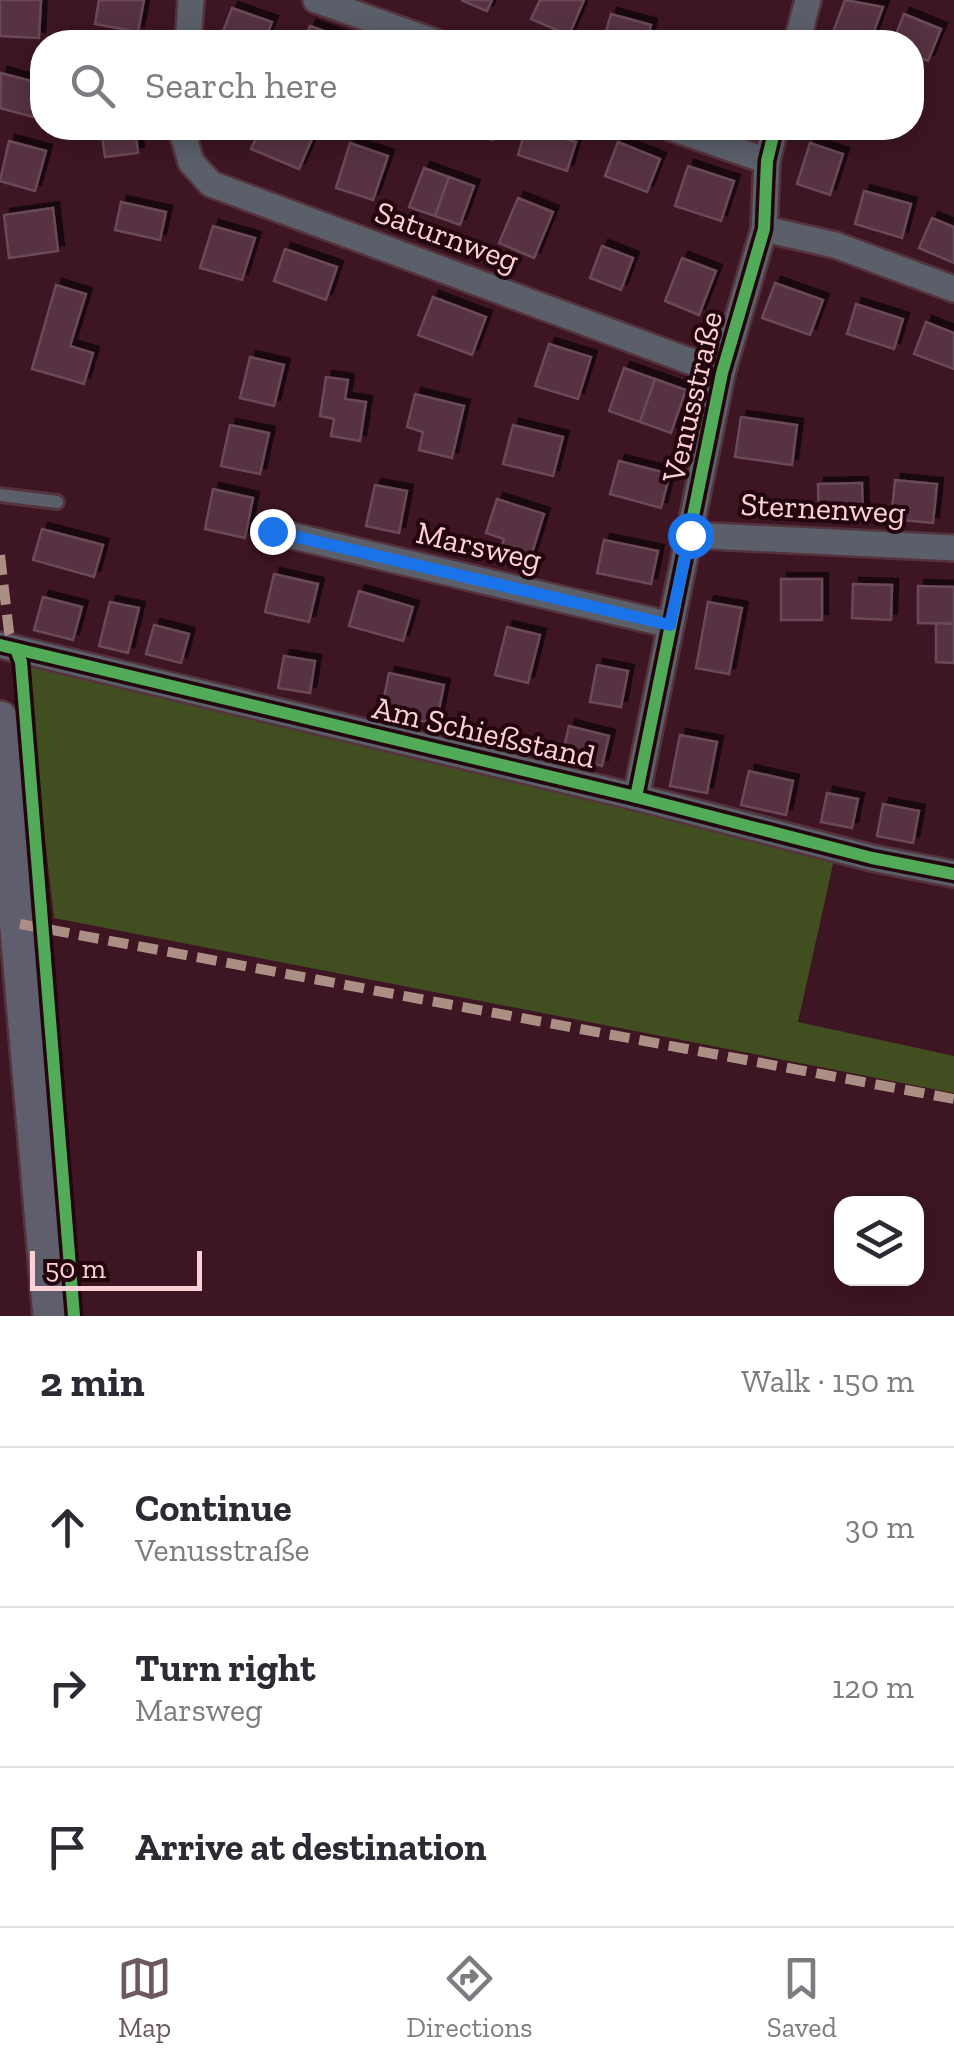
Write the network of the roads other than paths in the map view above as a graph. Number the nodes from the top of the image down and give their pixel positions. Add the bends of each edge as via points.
1 (191, 0) edge
2 (316, 0) edge
3 (808, 0) edge
4 (189, 30) edge
5 (401, 30) edge
6 (800, 30) edge
7 (185, 140) edge
8 (707, 140) edge
9 (772, 140) edge
10 (767, 161) junction
11 (764, 229) junction
12 (954, 289) edge
13 (722, 373) junction
14 (0, 495) edge
15 (57, 502) dead end
16 (272, 531) dead end
17 (690, 535) junction
18 (954, 548) edge
19 (670, 625) junction
20 (0, 645) edge
21 (0, 719) edge
22 (636, 797) junction
23 (954, 874) edge
24 (51, 1316) edge

1 - 4 street
2 - 5 street
3 - 6 street
7 - 13 street, Saturnweg via 191,162 211,184
8 - 10 street
9 - 10 street, Venusstraße
10 - 11 street, Venusstraße
11 - 12 street via 836,245
11 - 13 street, Venusstraße
13 - 17 street, Venusstraße
14 - 15 lane
16 - 19 street, Marsweg
17 - 18 street, Sternenweg
17 - 19 street, Venusstraße
19 - 22 street, Venusstraße
20 - 22 street, Am Schießstand
21 - 24 street
22 - 23 street, Am Schießstand

